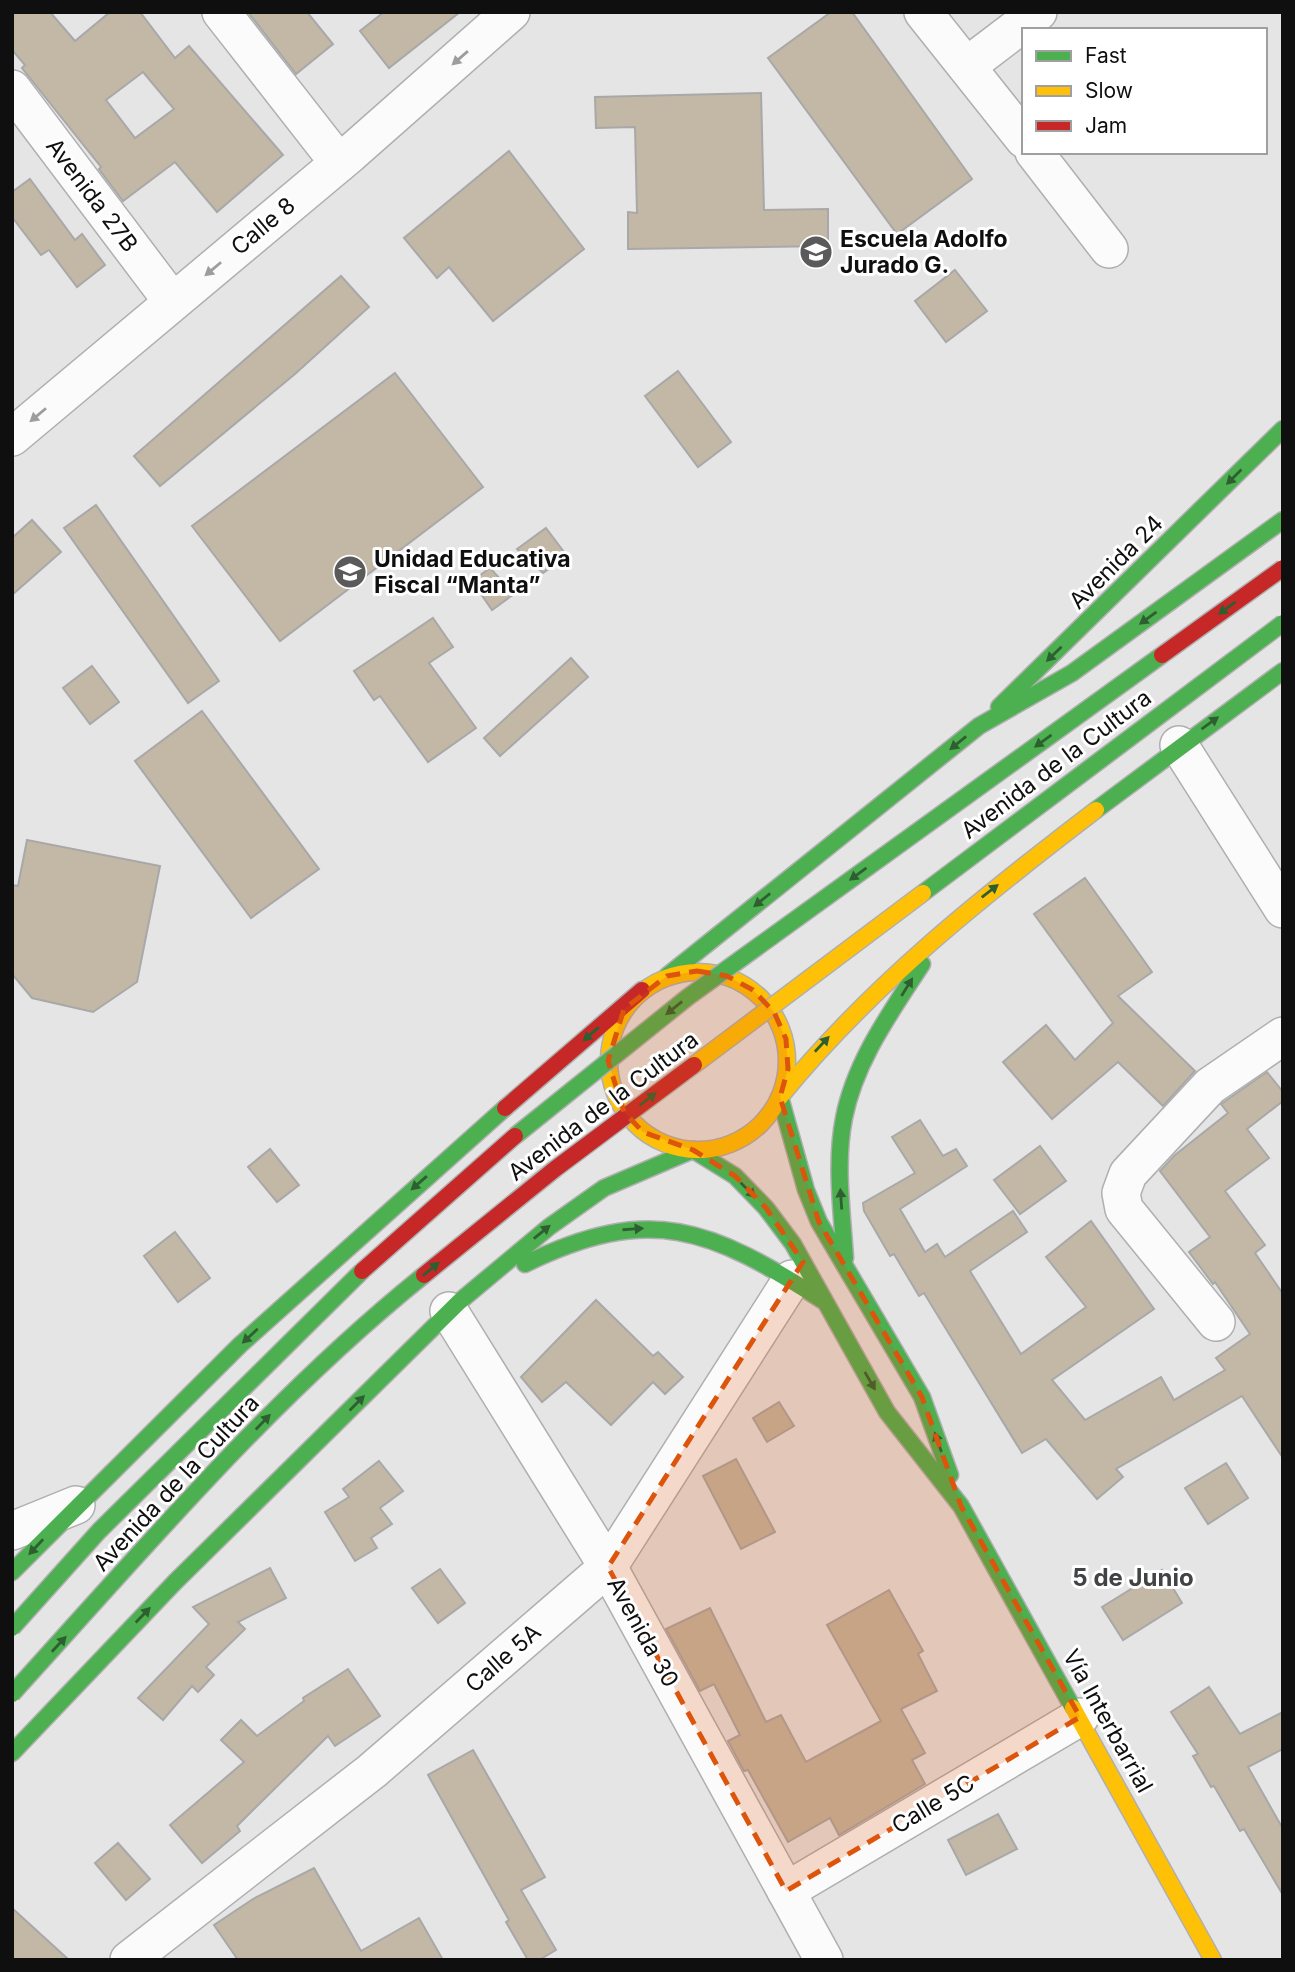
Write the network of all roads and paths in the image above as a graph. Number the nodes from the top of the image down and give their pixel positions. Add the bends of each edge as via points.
1 (221, 12) edge
2 (923, 12) edge
3 (1038, 12) edge
4 (497, 17) edge
5 (967, 66) junction
6 (12, 89) edge
7 (1022, 136) edge
8 (1036, 154) edge
9 (339, 163) junction
10 (1109, 248) dead end
11 (172, 301) junction
12 (1283, 429) edge
13 (12, 437) edge
14 (1283, 520) edge
15 (1283, 568) edge
16 (1283, 623) edge
17 (1283, 671) edge
18 (979, 726) junction
19 (1180, 745) junction
20 (1283, 909) edge
21 (947, 924) junction
22 (667, 976) junction
23 (642, 990) junction
24 (1283, 1036) edge
25 (780, 1097) junction
26 (694, 1150) junction
27 (845, 1267) junction
28 (792, 1279) junction
29 (824, 1301) junction
30 (454, 1306) junction
31 (1216, 1322) dead end
32 (76, 1505) junction
33 (961, 1506) junction
34 (12, 1531) edge
35 (608, 1567) junction
36 (12, 1572) edge
37 (12, 1628) edge
38 (12, 1693) edge
39 (1080, 1717) junction
40 (12, 1753) edge
41 (786, 1891) junction
42 (129, 1960) edge
43 (824, 1960) edge
44 (1213, 1960) edge

1 - 9 street
2 - 5 street
3 - 5 street
4 -> 9 street, Calle 8
5 - 7 street
6 - 11 street, Avenida 27B
8 - 10 street
9 -> 11 street, Calle 8
11 -> 13 street, Calle 8
12 -> 18 main road, Avenida 24
14 -> 18 main road via 1072,673
15 -> 37 main road, Avenida de la Cultura, bridge via 688,996 525,1127 339,1292 99,1531
38 -> 16 main road, Avenida de la Cultura, bridge via 230,1455 379,1311 555,1169
19 -> 17 main road
18 -> 22 main road
19 - 20 street
21 -> 19 main road
25 -> 21 main road via 854,1010
27 -> 21 main road via 840,1178 844,1115 863,1063
22 - 23 main road
22 - 25 main road via 697,971 727,976 753,990 774,1012 786,1039 788,1069
23 - 26 main road via 624,1009 612,1034 608,1061 612,1087 624,1112 643,1132 667,1145
23 -> 32 main road via 369,1227 203,1379
24 - 31 street via 1210,1086 1128,1174 1121,1193 1124,1209
25 - 26 main road via 765,1120 745,1137 720,1147
25 - 27 main road, Vía Interbarrial via 806,1190
26 -> 29 main road, Vía Interbarrial via 734,1176 766,1208 793,1244
30 -> 26 main road via 604,1188
33 -> 27 main road, Vía Interbarrial via 922,1397
28 - 29 main road
30 -> 28 main road via 537,1257 628,1228 678,1229 703,1235
28 - 35 street, Calle 5A
29 -> 33 main road, Vía Interbarrial via 887,1412
30 - 35 street, Avenida 30
40 -> 30 main road via 175,1582
32 - 34 street
32 -> 36 main road
33 - 39 main road, Vía Interbarrial
35 - 41 street, Avenida 30
35 - 42 street, Calle 5A via 372,1771
39 - 41 street, Calle 5C
39 - 44 main road, Vía Interbarrial
41 - 43 street, Avenida 30

